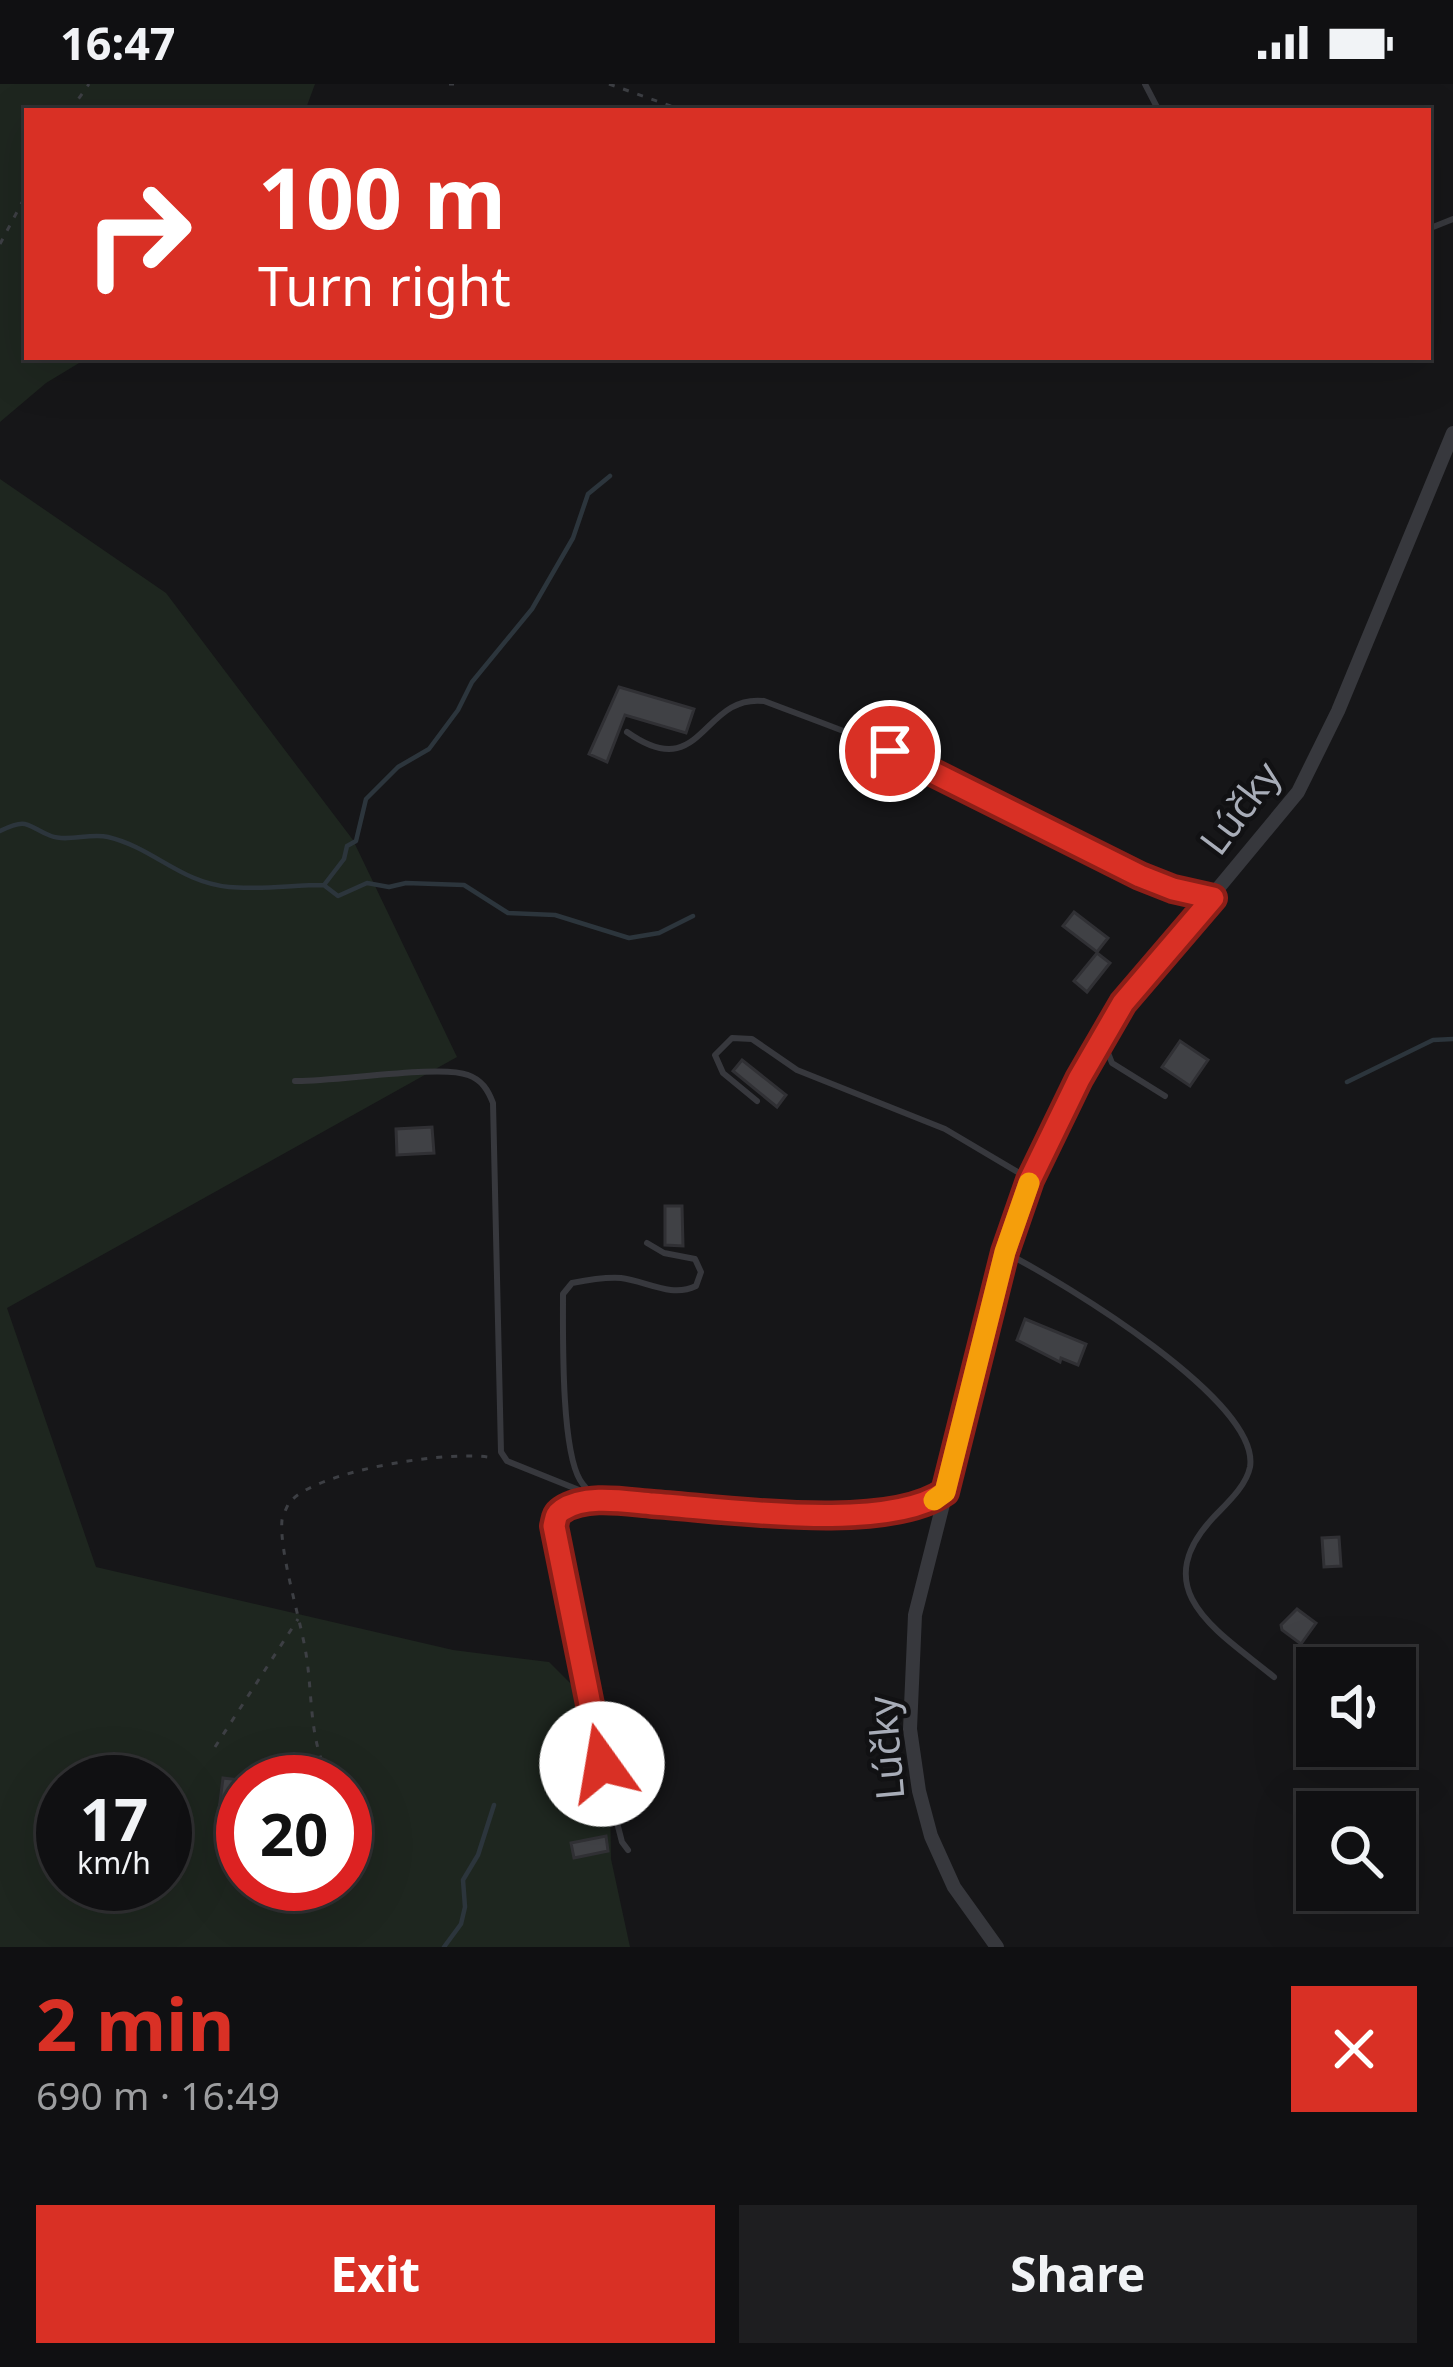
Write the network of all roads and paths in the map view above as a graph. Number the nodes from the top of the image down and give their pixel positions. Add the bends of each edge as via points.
1 (608, 84) edge
2 (676, 108) edge
3 (24, 199) edge
4 (0, 244) edge
5 (1453, 433) edge
6 (627, 732) dead end
7 (1213, 898) junction
8 (1102, 1036) junction
9 (295, 1081) dead end
10 (1165, 1096) dead end
11 (757, 1101) dead end
12 (1030, 1180) junction
13 (647, 1243) dead end
14 (1005, 1252) junction
15 (506, 1461) junction
16 (945, 1492) junction
17 (592, 1495) junction
18 (610, 1500) junction
19 (299, 1618) junction
20 (1274, 1677) dead end
21 (214, 1747) dead end
22 (321, 1755) edge
23 (628, 1850) dead end
24 (997, 1947) edge

1 - 2 path
3 - 4 path
5 - 7 street, Lúčky via 1298,792
6 - 7 lane via 675,751 735,705 764,701 937,772 1140,876
7 - 8 street, Lúčky
8 - 10 lane via 1112,1063
8 - 12 street, Lúčky
9 - 15 lane via 453,1071 488,1091
11 - 12 lane via 717,1065 715,1055 732,1038 752,1039 797,1070 945,1129
12 - 14 street, Lúčky
13 - 17 lane via 694,1259 701,1272 696,1286 682,1291 617,1278 572,1283 563,1294 570,1450
14 - 16 street, Lúčky
14 - 20 lane via 1085,1299 1194,1378 1233,1417 1250,1468 1193,1546 1185,1587 1205,1620
15 - 17 lane
15 - 19 path via 414,1460 303,1491 282,1518
16 - 18 lane via 910,1509 861,1514
16 - 24 street, Lúčky via 915,1616 910,1730 931,1836 954,1887
17 - 18 lane
18 - 23 lane via 563,1509 554,1526 594,1733
19 - 21 path
19 - 22 path

